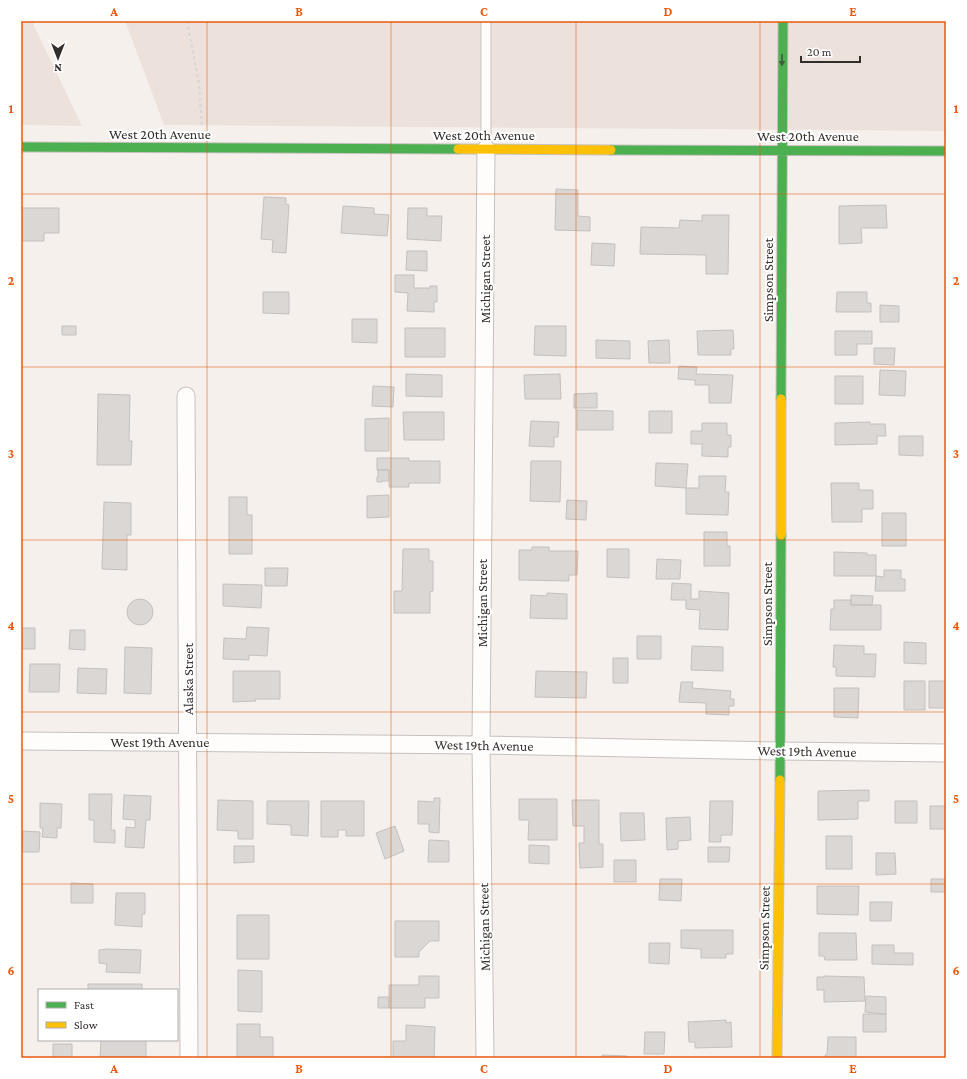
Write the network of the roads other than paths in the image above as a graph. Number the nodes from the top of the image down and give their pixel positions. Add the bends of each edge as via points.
1 (486, 21) edge
2 (783, 21) edge
3 (21, 147) edge
4 (486, 149) junction
5 (782, 150) junction
6 (946, 151) edge
7 (186, 396) dead end
8 (21, 741) edge
9 (188, 743) junction
10 (481, 745) junction
11 (780, 751) junction
12 (946, 753) edge
13 (189, 1058) edge
14 (485, 1058) edge
15 (777, 1058) edge

1 - 4 lane
2 -> 5 street, Simpson Street
3 - 4 street, West 20th Avenue
4 - 5 street, West 20th Avenue
4 - 10 street, Michigan Street
5 - 6 street, West 20th Avenue
5 - 11 street, Simpson Street
7 - 9 street, Alaska Street
8 - 9 street, West 19th Avenue
9 - 10 street, West 19th Avenue
9 - 13 street, Alaska Street
10 - 11 street, West 19th Avenue
10 - 14 street, Michigan Street
11 - 12 street, West 19th Avenue
11 - 15 street, Simpson Street

